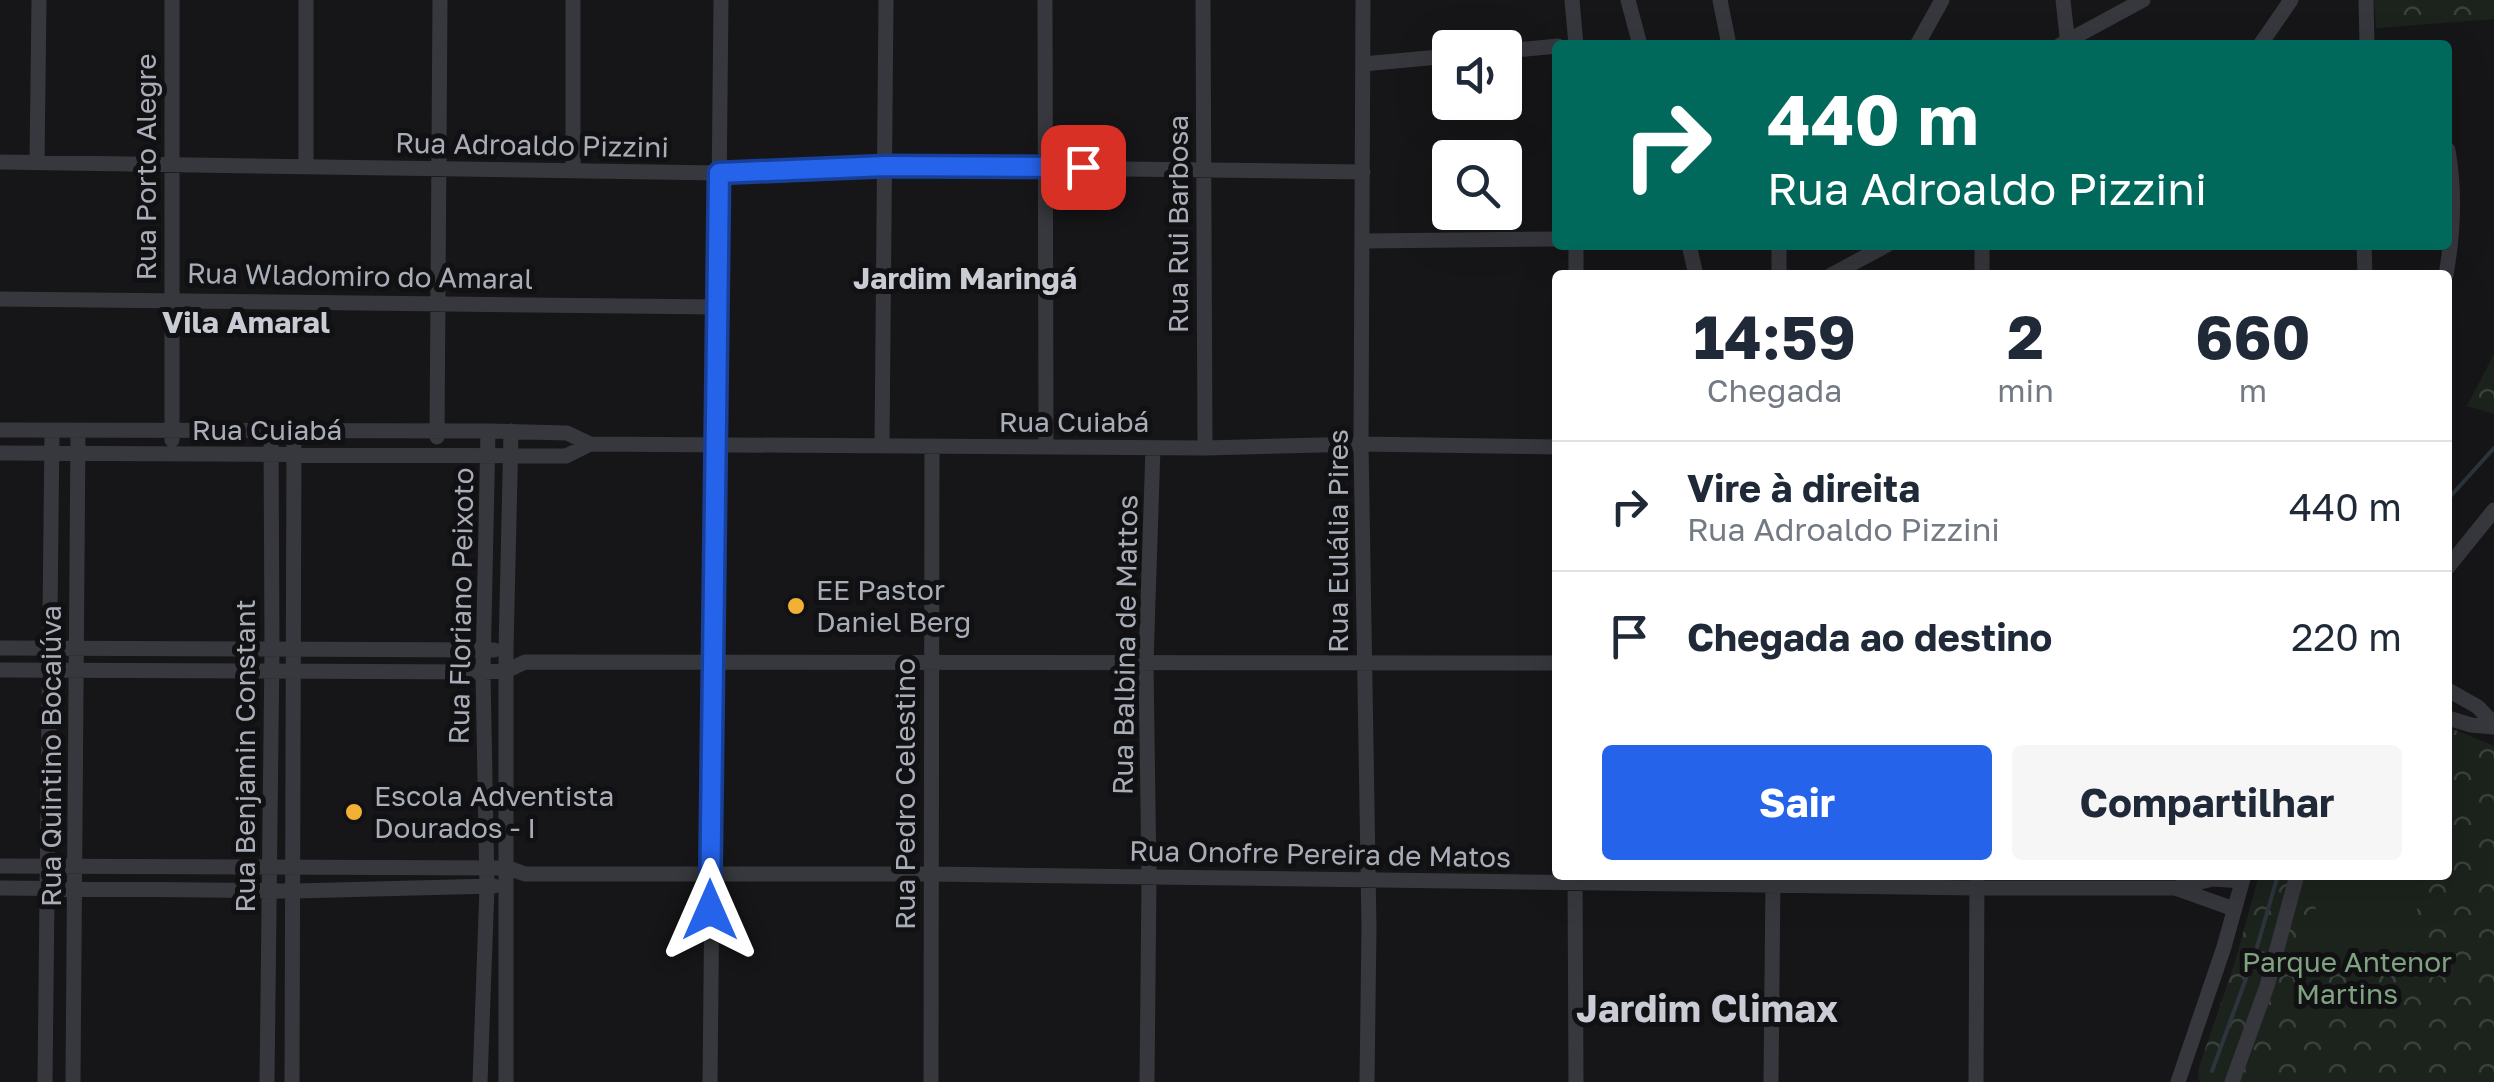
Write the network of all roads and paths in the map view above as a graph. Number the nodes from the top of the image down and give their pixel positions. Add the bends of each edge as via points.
1 (39, 0) edge
2 (172, 0) edge
3 (306, 0) edge
4 (440, 0) edge
5 (573, 0) edge
6 (721, 0) edge
7 (886, 0) edge
8 (1045, 0) edge
9 (1204, 0) edge
10 (1362, 0) edge
11 (1572, 0) edge
12 (1628, 0) edge
13 (1720, 0) edge
14 (1942, 0) edge
15 (2063, 0) edge
16 (2143, 0) edge
17 (2291, 0) edge
18 (2366, 0) edge
19 (1576, 40) edge
20 (1639, 40) edge
21 (1728, 40) edge
22 (1921, 40) edge
23 (2065, 40) edge
24 (2072, 40) edge
25 (2263, 40) edge
26 (2367, 40) edge
27 (1552, 47) edge
28 (1522, 49) edge
29 (1432, 58) edge
30 (1363, 64) junction
31 (0, 162) edge
32 (38, 162) junction
33 (171, 165) junction
34 (306, 166) junction
35 (886, 166) junction
36 (1043, 166) junction
37 (439, 169) junction
38 (1202, 170) junction
39 (573, 172) junction
40 (1363, 172) junction
41 (719, 173) junction
42 (1552, 239) edge
43 (1364, 241) junction
44 (1878, 250) edge
45 (1840, 270) edge
46 (0, 299) edge
47 (171, 299) junction
48 (438, 302) junction
49 (718, 306) junction
50 (0, 430) edge
51 (52, 430) junction
52 (78, 431) junction
53 (172, 431) junction
54 (271, 431) junction
55 (437, 431) junction
56 (488, 431) junction
57 (294, 432) junction
58 (510, 432) junction
59 (590, 444) junction
60 (1362, 444) junction
61 (715, 445) junction
62 (882, 446) junction
63 (932, 446) junction
64 (1046, 447) junction
65 (1552, 447) edge
66 (1153, 448) junction
67 (1205, 448) junction
68 (0, 453) edge
69 (53, 454) junction
70 (79, 454) junction
71 (172, 454) junction
72 (295, 455) junction
73 (271, 456) junction
74 (437, 456) junction
75 (488, 456) junction
76 (509, 456) junction
77 (2494, 510) edge
78 (2452, 562) edge
79 (0, 648) edge
80 (52, 648) junction
81 (76, 648) junction
82 (484, 649) junction
83 (272, 650) junction
84 (294, 650) junction
85 (506, 651) junction
86 (930, 660) junction
87 (524, 662) junction
88 (712, 662) junction
89 (1146, 662) junction
90 (1363, 662) junction
91 (1552, 663) edge
92 (0, 670) edge
93 (51, 670) junction
94 (76, 670) junction
95 (506, 671) junction
96 (271, 672) junction
97 (293, 672) junction
98 (483, 672) junction
99 (2452, 692) edge
100 (2452, 719) edge
101 (2494, 725) edge
102 (0, 866) edge
103 (45, 866) junction
104 (75, 866) junction
105 (270, 866) junction
106 (295, 866) junction
107 (508, 868) junction
108 (486, 869) junction
109 (525, 874) junction
110 (931, 874) junction
111 (711, 875) junction
112 (1149, 878) junction
113 (1552, 879) edge
114 (1368, 880) junction
115 (1575, 880) edge
116 (1773, 880) edge
117 (2209, 880) edge
118 (2213, 880) edge
119 (2242, 880) edge
120 (2295, 880) edge
121 (1977, 881) edge
122 (508, 885) junction
123 (487, 887) junction
124 (0, 888) edge
125 (46, 888) junction
126 (75, 888) junction
127 (2175, 888) junction
128 (269, 890) junction
129 (295, 891) junction
130 (2210, 903) junction
131 (2234, 909) junction
132 (45, 1082) edge
133 (73, 1082) edge
134 (267, 1082) edge
135 (292, 1082) edge
136 (480, 1082) edge
137 (506, 1082) edge
138 (710, 1082) edge
139 (931, 1082) edge
140 (1146, 1082) edge
141 (1367, 1082) edge
142 (1576, 1082) edge
143 (1771, 1082) edge
144 (1976, 1082) edge
145 (2178, 1082) edge
146 (2232, 1082) edge

1 - 32 street
2 - 33 street, Rua Porto Alegre
3 - 34 street
4 - 37 street
5 - 39 street
6 - 41 street
7 - 35 street
8 - 36 street
9 - 38 street, Rua Rui Barbosa
10 - 30 street, Rua Eulália Pires
11 - 19 street
12 - 20 street
13 - 21 street
14 - 22 street
15 - 23 street
16 - 24 street
17 - 25 street
18 - 26 street
27 - 28 street
29 - 30 street
30 - 40 street, Rua Eulália Pires
31 - 32 street, Rua Adroaldo Pizzini
32 - 33 street, Rua Adroaldo Pizzini
33 - 34 street, Rua Adroaldo Pizzini
33 - 47 street, Rua Porto Alegre
34 - 37 street, Rua Adroaldo Pizzini
35 - 36 street, Rua Adroaldo Pizzini
35 - 41 street, Rua Adroaldo Pizzini
35 - 62 street
36 - 38 street, Rua Adroaldo Pizzini
36 - 64 street
37 - 39 street, Rua Adroaldo Pizzini
37 - 48 street
38 - 40 street, Rua Adroaldo Pizzini
38 - 67 street, Rua Rui Barbosa
39 - 41 street, Rua Adroaldo Pizzini
40 - 43 street, Rua Eulália Pires
41 - 49 street
42 - 43 street
43 - 60 street, Rua Eulália Pires
44 - 45 street
46 - 47 street, Rua Wladomiro do Amaral
47 - 48 street, Rua Wladomiro do Amaral
47 - 53 street, Rua Porto Alegre
48 - 49 street, Rua Wladomiro do Amaral
48 - 55 street
49 - 61 street
50 - 51 street, Rua Cuiabá
51 - 52 street, Rua Cuiabá
51 - 69 street, Rua Quintino Bocaiúva
52 - 53 street, Rua Cuiabá
52 - 70 street, Rua Quintino Bocaiúva
53 - 54 street, Rua Cuiabá
53 - 71 street, Rua Porto Alegre
54 - 57 street, Rua Cuiabá
54 - 73 street, Rua Benjamin Constant
55 - 56 street, Rua Cuiabá
55 - 57 street, Rua Cuiabá
55 - 74 street
56 - 58 street, Rua Cuiabá
56 - 75 street, Rua Floriano Peixoto
57 - 72 street, Rua Benjamin Constant
58 - 59 street, Rua Cuiabá via 566,433
58 - 76 street, Rua Floriano Peixoto
59 - 61 street, Rua Cuiabá
59 - 76 street, Rua Cuiabá via 566,456
60 - 65 street, Rua Cuiabá
60 - 67 street, Rua Cuiabá
60 - 90 street, Rua Eulália Pires
61 - 62 street, Rua Cuiabá
61 - 88 street
62 - 63 street, Rua Cuiabá
63 - 64 street, Rua Cuiabá
63 - 86 street, Rua Pedro Celestino
64 - 66 street, Rua Cuiabá
66 - 67 street, Rua Cuiabá
66 - 89 street, Rua Balbina de Mattos
68 - 69 street, Rua Cuiabá
69 - 70 street, Rua Cuiabá
69 - 80 street, Rua Quintino Bocaiúva
70 - 71 street, Rua Cuiabá
70 - 81 street, Rua Quintino Bocaiúva
71 - 73 street, Rua Cuiabá
72 - 73 street, Rua Cuiabá
72 - 74 street, Rua Cuiabá
72 - 84 street, Rua Benjamin Constant
73 - 83 street, Rua Benjamin Constant
74 - 75 street, Rua Cuiabá
75 - 76 street, Rua Cuiabá
75 - 82 street, Rua Floriano Peixoto
76 - 85 street, Rua Floriano Peixoto
77 - 78 street
79 - 80 street
80 - 81 street
80 - 93 street, Rua Quintino Bocaiúva
81 - 83 street
81 - 94 street, Rua Quintino Bocaiúva
82 - 84 street
82 - 85 street
82 - 98 street, Rua Floriano Peixoto
83 - 84 street
83 - 96 street, Rua Benjamin Constant
84 - 97 street, Rua Benjamin Constant
85 - 87 street
85 - 95 street, Rua Floriano Peixoto
86 - 88 street
86 - 89 street
86 - 110 street, Rua Pedro Celestino
87 - 88 street
87 - 95 street
88 - 111 street
89 - 90 street
89 - 112 street, Rua Balbina de Mattos
90 - 91 street
90 - 114 street, Rua Eulália Pires
92 - 93 street
93 - 94 street
93 - 103 street, Rua Quintino Bocaiúva
94 - 96 street
94 - 104 street, Rua Quintino Bocaiúva
95 - 98 street
95 - 107 street, Rua Floriano Peixoto
96 - 97 street
96 - 105 street, Rua Benjamin Constant
97 - 98 street
97 - 106 street, Rua Benjamin Constant
98 - 108 street, Rua Floriano Peixoto
99 - 101 street
100 - 101 street
102 - 103 street, Rua Onofre Pereira de Matos
103 - 104 street, Rua Onofre Pereira de Matos
103 - 125 street, Rua Quintino Bocaiúva
104 - 105 street, Rua Onofre Pereira de Matos
104 - 126 street, Rua Quintino Bocaiúva
105 - 106 street, Rua Onofre Pereira de Matos
105 - 128 street, Rua Benjamin Constant
106 - 108 street, Rua Onofre Pereira de Matos
106 - 129 street, Rua Benjamin Constant
107 - 108 street, Rua Onofre Pereira de Matos
107 - 109 street, Rua Onofre Pereira de Matos
107 - 122 street, Rua Floriano Peixoto
108 - 123 street, Rua Floriano Peixoto
109 - 111 street, Rua Onofre Pereira de Matos
109 - 122 street
110 - 111 street, Rua Onofre Pereira de Matos
110 - 112 street, Rua Onofre Pereira de Matos
110 - 139 street, Rua Pedro Celestino
111 - 138 street
112 - 114 street, Rua Onofre Pereira de Matos
112 - 140 street, Rua Balbina de Mattos
113 - 114 street, Rua Onofre Pereira de Matos
114 - 141 street, Rua Eulália Pires
115 - 142 street
116 - 121 street, Rua Onofre Pereira de Matos
116 - 143 street
117 - 127 street, Rua Onofre Pereira de Matos
118 - 130 street
119 - 131 street
120 - 146 street
121 - 127 street, Rua Onofre Pereira de Matos
121 - 144 street
122 - 123 street
122 - 137 street, Rua Floriano Peixoto
123 - 129 street
123 - 136 street, Rua Floriano Peixoto
124 - 125 street
125 - 126 street
125 - 132 street, Rua Quintino Bocaiúva
126 - 128 street
126 - 133 street, Rua Quintino Bocaiúva
127 - 130 street, Rua Onofre Pereira de Matos
128 - 129 street
128 - 134 street, Rua Benjamin Constant
129 - 135 street, Rua Benjamin Constant
130 - 131 street, Rua Onofre Pereira de Matos
131 - 145 street

